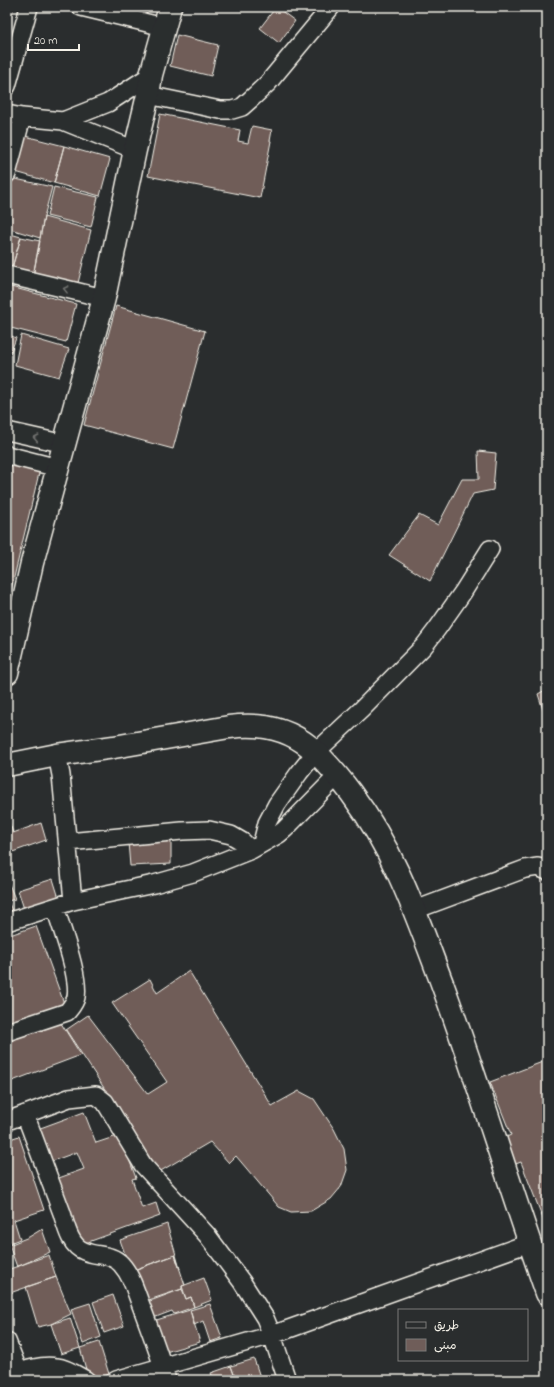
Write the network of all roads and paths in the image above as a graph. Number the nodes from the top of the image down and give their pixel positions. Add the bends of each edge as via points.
1 (29, 7) edge
2 (81, 7) edge
3 (331, 7) edge
4 (167, 17) edge
5 (150, 85) junction
6 (7, 86) edge
7 (14, 115) edge
8 (63, 121) junction
9 (135, 150) junction
10 (7, 174) edge
11 (7, 275) edge
12 (104, 298) junction
13 (7, 432) edge
14 (65, 444) junction
15 (7, 455) edge
16 (58, 468) junction
17 (490, 549) dead end
18 (13, 619) edge
19 (7, 673) edge
20 (315, 753) junction
21 (57, 755) junction
22 (7, 765) edge
23 (337, 776) junction
24 (68, 842) junction
25 (257, 847) junction
26 (547, 871) edge
27 (73, 901) junction
28 (55, 907) junction
29 (415, 910) junction
30 (7, 922) edge
31 (7, 1032) edge
32 (25, 1114) junction
33 (7, 1121) edge
34 (529, 1243) junction
35 (547, 1293) edge
36 (272, 1335) junction
37 (7, 1341) edge
38 (165, 1373) edge
39 (16, 1376) edge
40 (86, 1380) edge
41 (116, 1380) edge
42 (287, 1380) edge

1 - 6 street
2 - 4 street
3 - 5 street via 268,83 242,107 220,110
4 - 5 street
5 - 8 street
5 - 9 street
7 - 8 street
7 - 10 street
8 - 9 street
9 - 12 street
12 -> 11 street
12 - 14 street
14 -> 13 street
14 - 16 street
15 - 16 street
16 - 18 street
17 - 20 street via 424,646
18 - 19 street
20 - 21 street via 309,746 291,736 274,729 247,725
20 - 23 street
20 - 25 street via 277,804
21 - 22 street
21 - 24 street
23 - 25 street via 285,829
23 - 29 street via 364,810 382,839
24 - 25 street via 210,830 231,835
24 - 27 street
25 - 27 street via 193,873
26 - 29 street via 538,867 525,869
27 - 28 street
28 - 30 street
28 - 31 street via 77,984 74,1005 67,1012
29 - 34 street via 470,1060
32 - 33 street
32 - 36 street via 69,1098 88,1095 96,1095 105,1102 143,1166 207,1235 242,1282 265,1318
32 - 38 street via 72,1240 85,1252 110,1257 128,1272
34 - 35 street
34 - 36 street
36 - 38 street
36 - 42 street
37 - 39 street
38 - 41 street
39 - 40 street via 37,1367 57,1367

